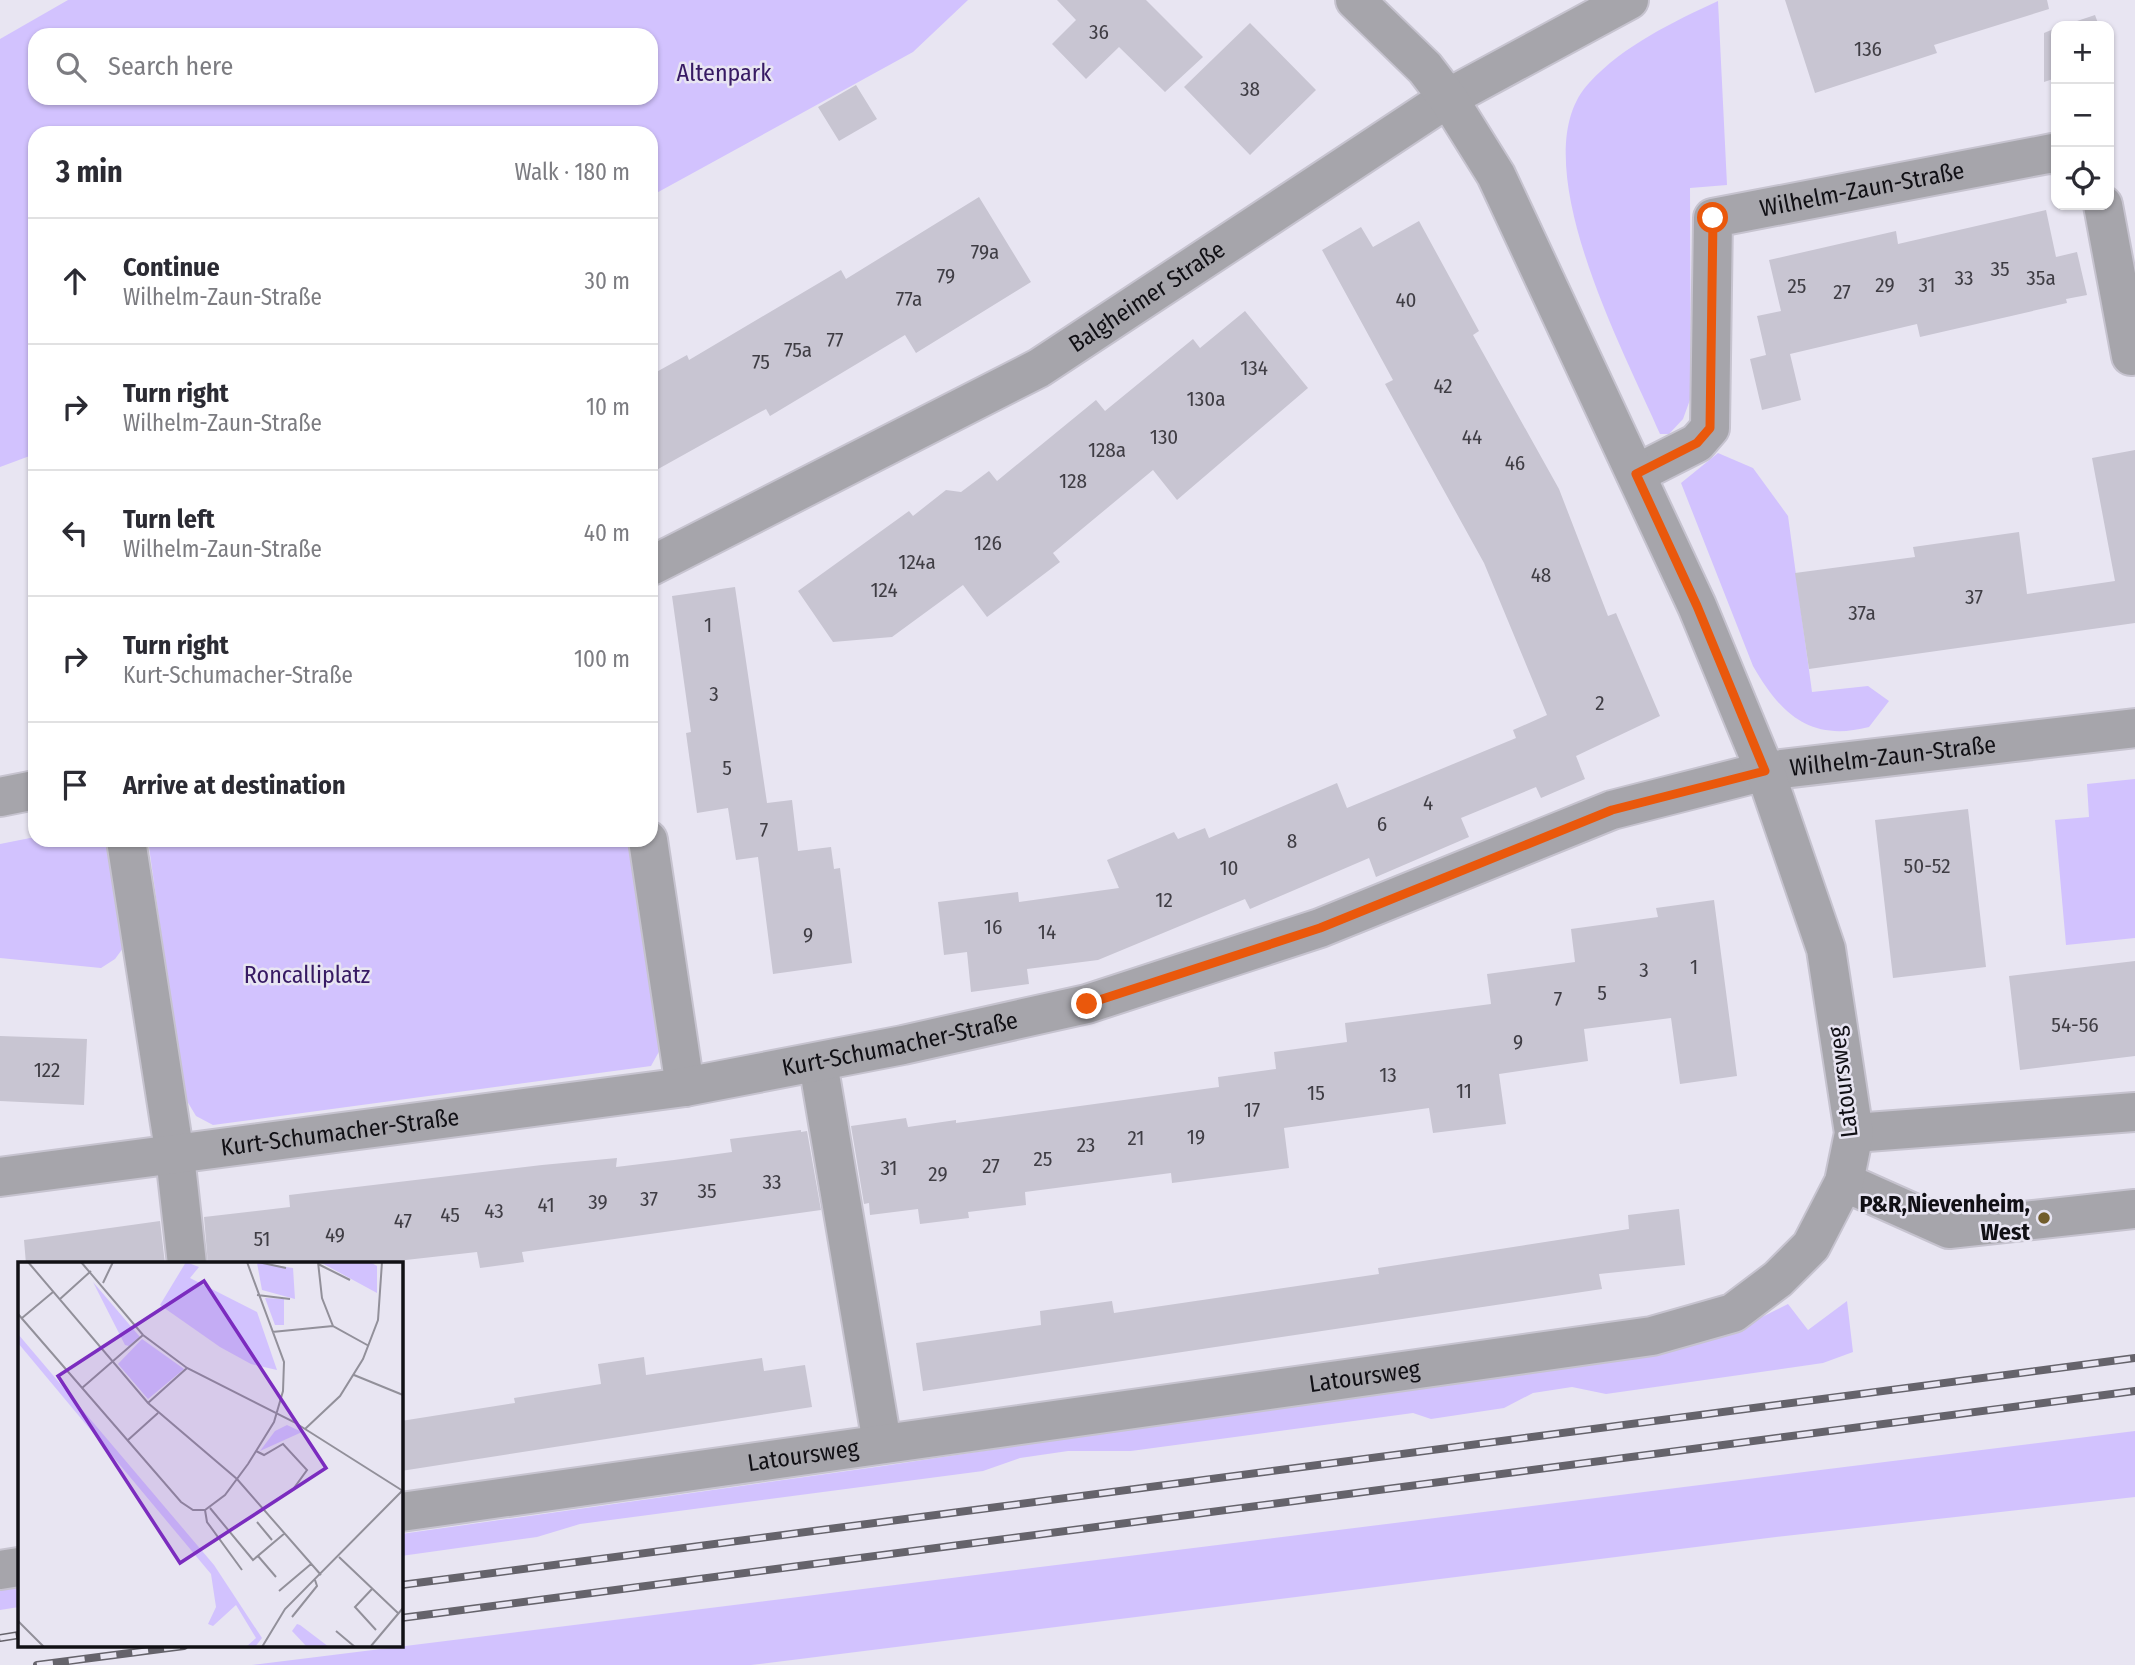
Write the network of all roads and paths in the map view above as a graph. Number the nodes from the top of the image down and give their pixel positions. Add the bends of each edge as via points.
1 (1355, 0) edge
2 (1629, 0) edge
3 (1448, 98) junction
4 (2051, 153) edge
5 (2104, 210) edge
6 (2131, 356) dead end
7 (1636, 474) junction
8 (658, 562) edge
9 (2135, 728) edge
10 (1765, 771) junction
11 (28, 791) edge
12 (0, 797) edge
13 (127, 847) edge
14 (649, 847) edge
15 (818, 1063) junction
16 (685, 1087) junction
17 (2135, 1112) edge
18 (1854, 1133) junction
19 (175, 1156) junction
20 (0, 1177) edge
21 (1844, 1182) junction
22 (2135, 1209) edge
23 (187, 1262) edge
24 (882, 1443) junction
25 (402, 1512) edge
26 (18, 1567) edge
27 (0, 1570) edge

1 - 3 street, Wilhelm-Zaun-Straße via 1425,68
2 - 3 street, Balgheimer Straße
3 - 7 street, Wilhelm-Zaun-Straße via 1496,175
3 - 8 street, Balgheimer Straße via 1039,368
4 - 7 street, Wilhelm-Zaun-Straße via 1713,218 1710,428 1697,443
5 - 6 street
7 - 10 street, Wilhelm-Zaun-Straße
9 - 10 street, Wilhelm-Zaun-Straße
10 - 15 street, Kurt-Schumacher-Straße via 1612,810 1320,928 1087,1004
10 - 18 street, Latoursweg via 1826,949
11 - 12 street
13 - 19 street
14 - 16 street
15 - 16 street, Kurt-Schumacher-Straße
15 - 24 street
16 - 19 street, Kurt-Schumacher-Straße
17 - 18 street
18 - 21 street, Latoursweg
19 - 20 street, Kurt-Schumacher-Straße
19 - 23 street
21 - 22 street via 1949,1229
21 - 24 street, Latoursweg via 1811,1246 1778,1279 1732,1313 1652,1336
24 - 25 street, Latoursweg
26 - 27 street

